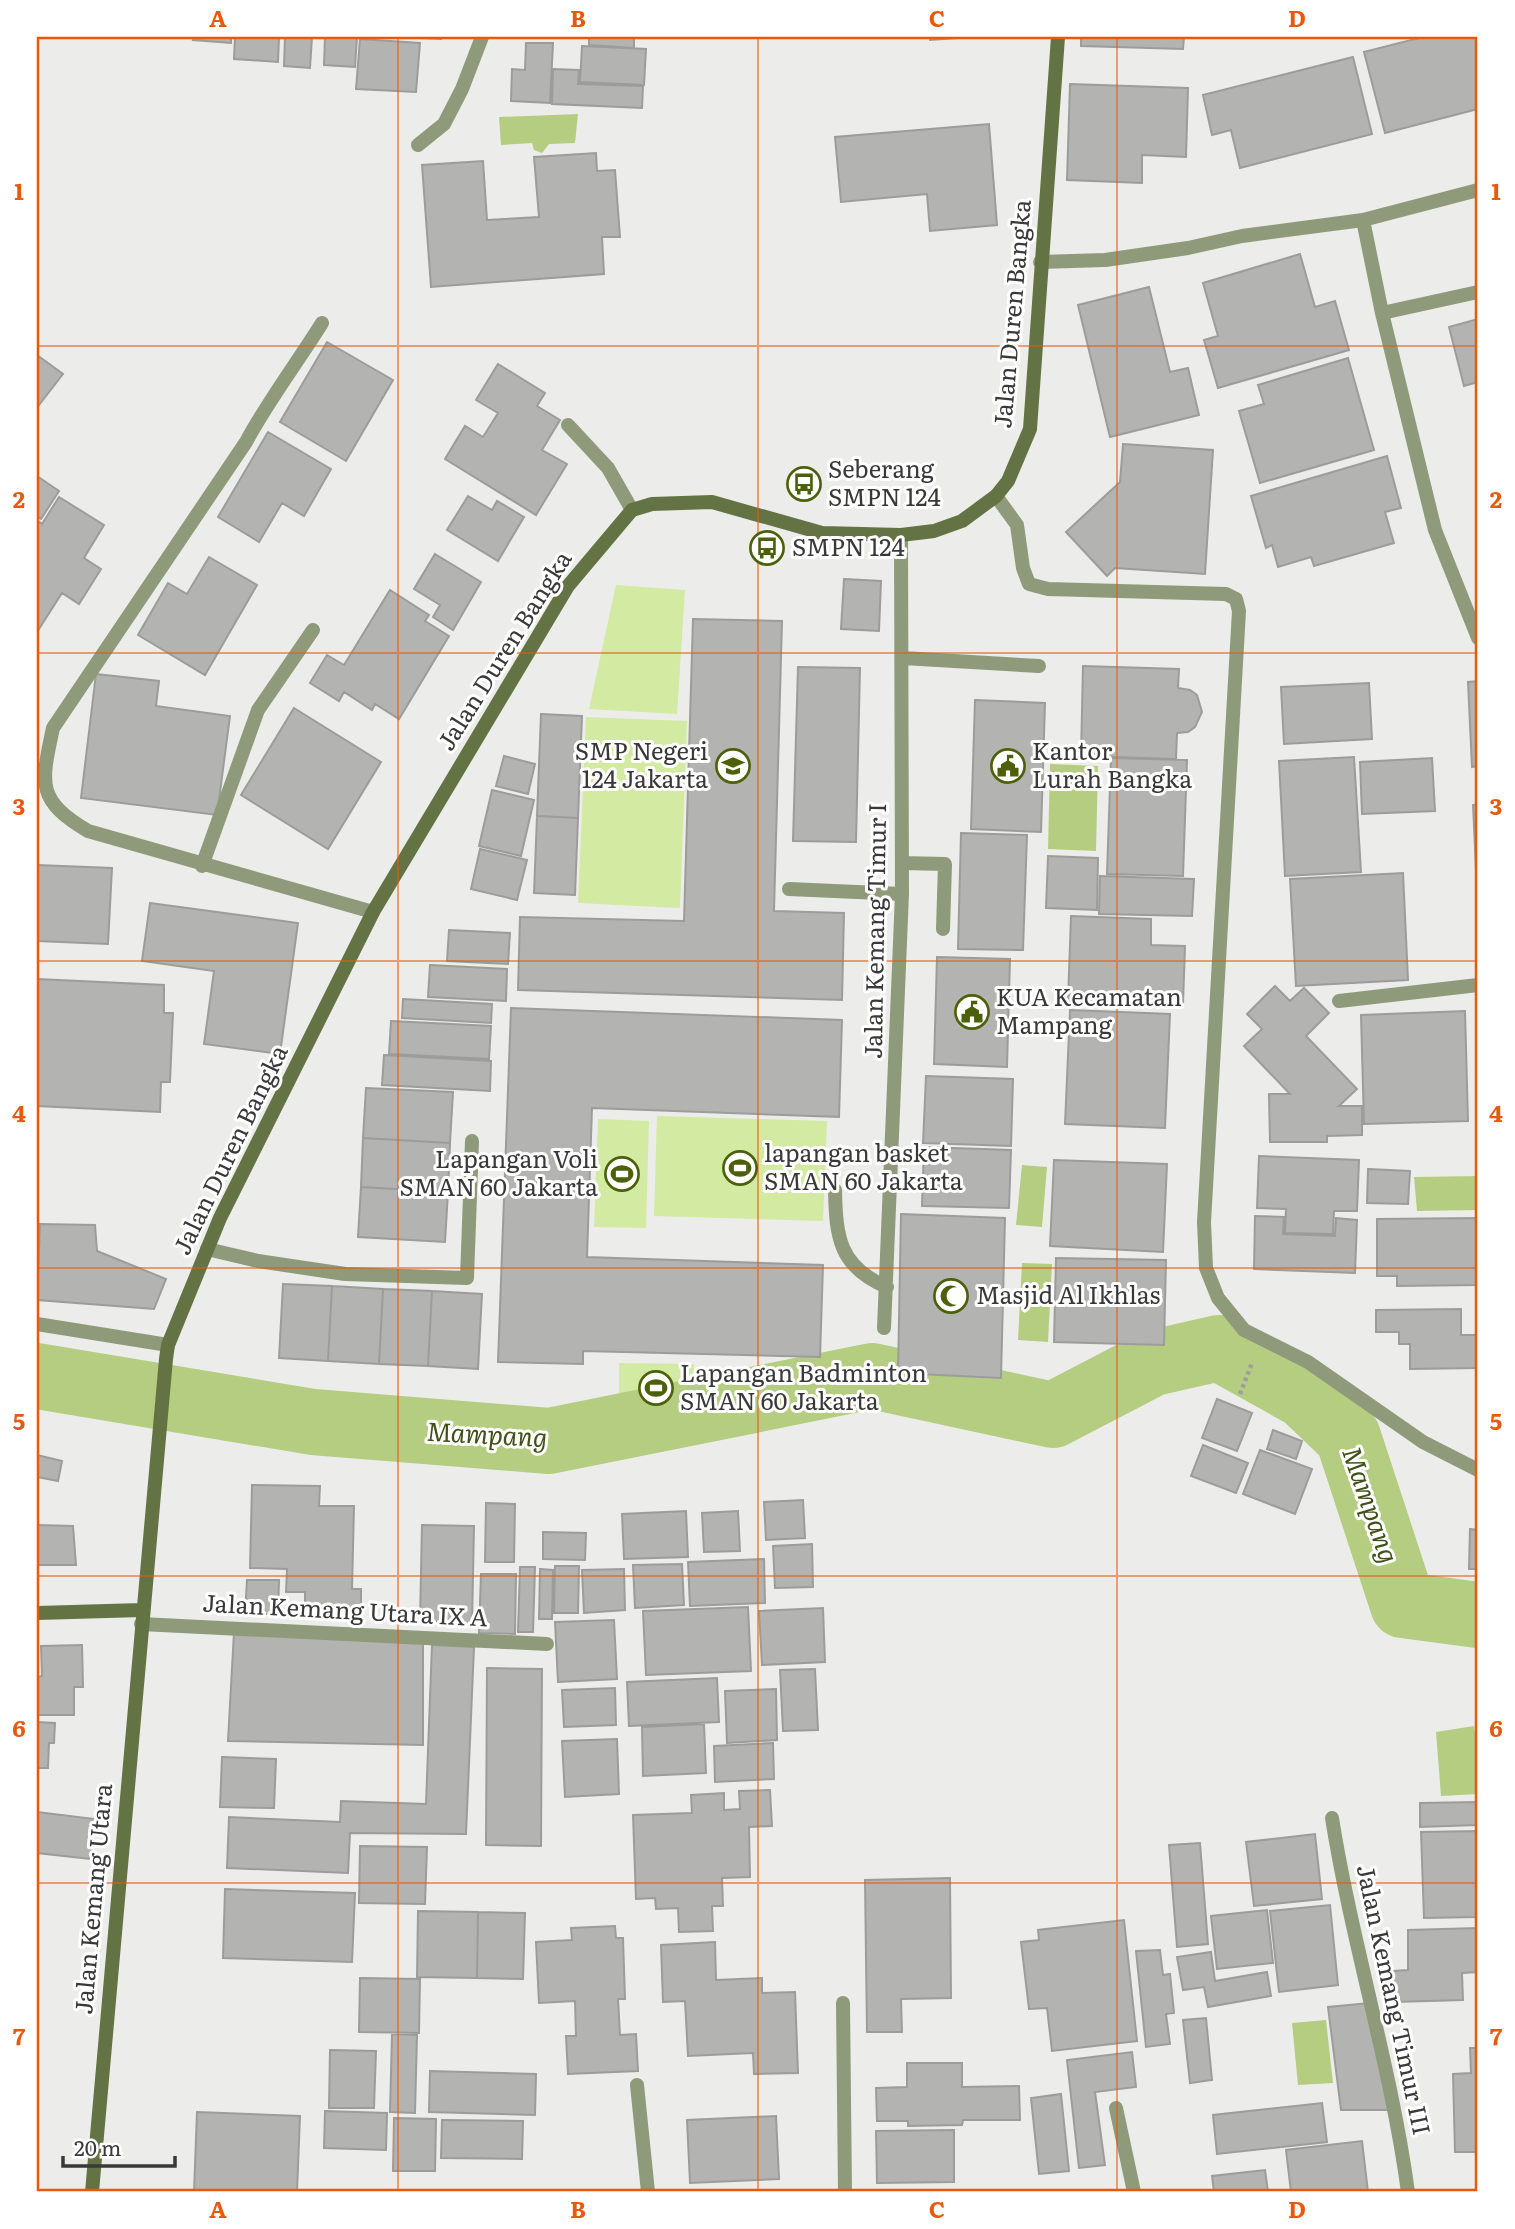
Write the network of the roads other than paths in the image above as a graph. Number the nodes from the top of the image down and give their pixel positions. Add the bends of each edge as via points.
1 (482, 37) edge
2 (1058, 37) edge
3 (418, 145) dead end
4 (1478, 190) edge
5 (1363, 220) junction
6 (1040, 262) junction
7 (1478, 292) edge
8 (1382, 313) junction
9 (322, 323) dead end
10 (568, 425) dead end
11 (996, 496) junction
12 (632, 510) junction
13 (901, 535) junction
14 (313, 630) dead end
15 (1478, 638) edge
16 (903, 658) junction
17 (1039, 666) dead end
18 (902, 863) junction
19 (202, 866) junction
20 (789, 889) dead end
21 (902, 894) junction
22 (373, 912) junction
23 (943, 929) dead end
24 (1478, 985) edge
25 (1339, 1001) dead end
26 (472, 1141) dead end
27 (835, 1190) dead end
28 (207, 1249) junction
29 (887, 1287) junction
30 (37, 1324) edge
31 (884, 1328) dead end
32 (167, 1352) junction
33 (1478, 1470) edge
34 (37, 1613) edge
35 (141, 1617) junction
36 (547, 1644) dead end
37 (1332, 1818) dead end
38 (843, 2003) dead end
39 (637, 2085) dead end
40 (1116, 2108) dead end
41 (92, 2192) edge
42 (648, 2192) edge
43 (845, 2192) edge
44 (1134, 2192) edge
45 (1408, 2192) edge

1 - 3 street via 444,124
2 - 6 street, Jalan Duren Bangka
4 - 5 street
5 - 6 street via 1105,260
5 - 8 street
6 - 11 street, Jalan Duren Bangka via 1030,429
7 - 8 street
8 - 15 street via 1435,530
9 - 19 street via 53,728 44,770 49,801 62,816 88,831
10 - 12 street via 608,468
11 - 13 street, Jalan Duren Bangka via 962,521
11 - 33 street via 1017,525 1029,584 1048,589 1226,594 1236,599 1239,611 1203,1222 1206,1268 1218,1298 1244,1330 1308,1362 1423,1442
12 - 13 street, Jalan Duren Bangka via 652,504 712,502 822,533
12 - 22 street, Jalan Duren Bangka via 568,586
13 - 16 street, Jalan Kemang Timur I
14 - 19 street via 258,710
16 - 17 street
16 - 18 street, Jalan Kemang Timur I
18 - 21 street, Jalan Kemang Timur I
18 - 23 street via 945,864
19 - 22 street
20 - 21 street
21 - 29 street, Jalan Kemang Timur I
22 - 28 street, Jalan Duren Bangka
24 - 25 street
26 - 28 street via 467,1278 345,1274
27 - 29 street via 836,1220 851,1266
28 - 32 street, Jalan Duren Bangka
29 - 31 street, Jalan Kemang Timur I
30 - 32 street
32 - 35 street, Jalan Duren Bangka
34 - 35 street
35 - 36 street, Jalan Kemang Utara IX A
35 - 41 street, Jalan Kemang Utara
37 - 45 street, Jalan Kemang Timur III via 1343,1891 1374,2011
38 - 43 street
39 - 42 street
40 - 44 street

